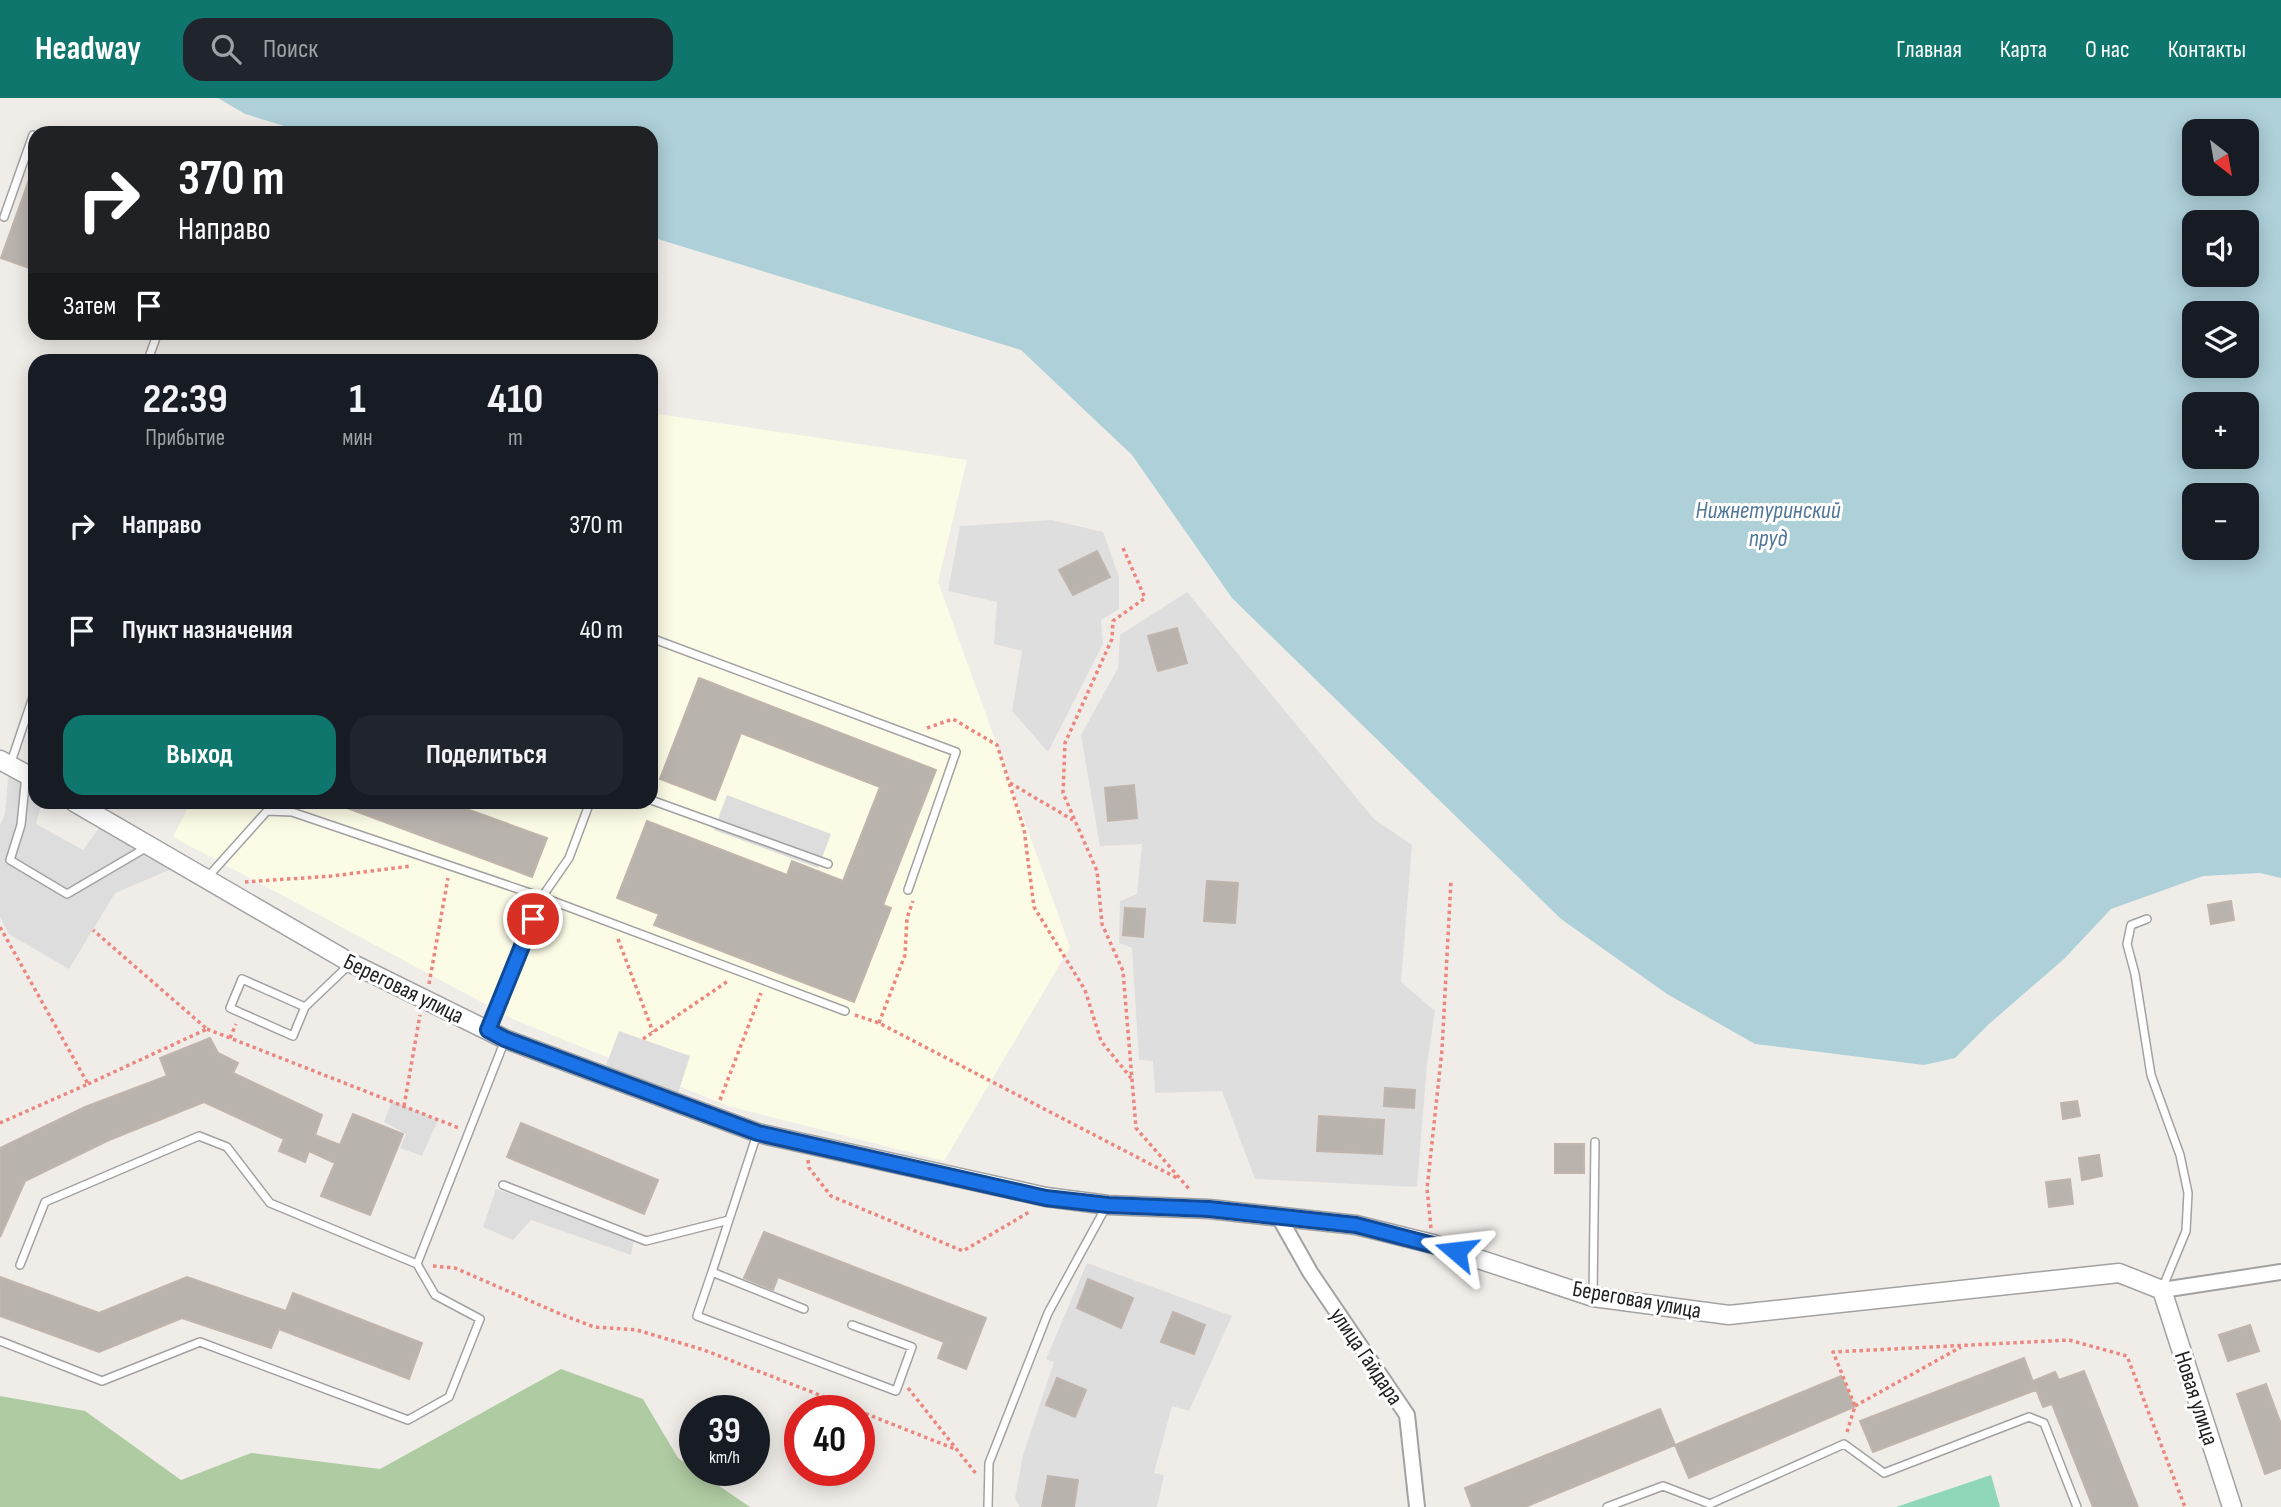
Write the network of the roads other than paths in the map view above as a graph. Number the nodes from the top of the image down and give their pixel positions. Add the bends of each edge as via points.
1 (28, 149) edge
2 (4, 217) dead end
3 (658, 641) edge
4 (28, 708) edge
5 (5, 763) edge
6 (28, 776) edge
7 (28, 788) edge
8 (658, 803) edge
9 (86, 809) edge
10 (587, 809) edge
11 (149, 846) junction
12 (828, 864) dead end
13 (209, 881) junction
14 (908, 890) road end
15 (542, 897) junction
16 (2147, 919) dead end
17 (351, 963) junction
18 (305, 1007) junction
19 (845, 1011) road end
20 (488, 1030) junction
21 (505, 1039) junction
22 (758, 1133) junction
23 (1595, 1142) dead end
24 (503, 1185) dead end
25 (1108, 1205) junction
26 (1279, 1217) junction
27 (729, 1220) junction
28 (417, 1264) junction
29 (20, 1265) dead end
30 (712, 1272) junction
31 (2281, 1272) edge
32 (2162, 1290) junction
33 (1593, 1297) junction
34 (804, 1310) dead end
35 (852, 1325) dead end
36 (0, 1341) edge
37 (988, 1507) edge
38 (1417, 1507) edge
39 (1607, 1507) edge
40 (2077, 1507) edge
41 (2232, 1507) edge

1 - 2 lane
3 - 14 lane via 956,752
4 - 5 lane
5 - 6 street
7 - 11 lane via 10,860 66,894
8 - 12 lane
9 - 11 street, Береговая улица
10 - 15 lane via 569,858
11 - 13 street, Береговая улица
13 - 15 lane via 267,811 292,812
13 - 17 street, Береговая улица
15 - 19 lane
15 - 20 lane
16 - 32 lane via 2131,925 2127,944 2151,1075 2180,1155 2188,1193 2186,1231
17 - 18 lane
17 - 20 street, Береговая улица
18 - 18 lane via 293,1035 230,1008 242,979
20 - 21 street, Береговая улица
21 - 22 street, Береговая улица
21 - 28 lane
22 - 25 street, Береговая улица via 1052,1198
22 - 27 lane
23 - 33 lane
24 - 27 lane via 646,1241
25 - 26 street, Береговая улица
25 - 37 lane via 1048,1313 989,1463
26 - 33 street, Береговая улица via 1356,1225 1433,1244
26 - 38 street, улица Гайдара via 1310,1272 1407,1415
27 - 30 lane
28 - 29 lane via 271,1203 227,1147 199,1136 45,1202
28 - 36 lane via 435,1295 480,1319 449,1397 408,1420 200,1342 102,1381
30 - 34 lane
30 - 35 lane via 697,1316 895,1391 912,1347
31 - 32 street
32 - 33 street, Береговая улица via 2119,1273 1730,1315
32 - 41 street, Новая улица
39 - 40 lane via 1662,1486 1710,1504 1844,1444 1884,1473 2029,1417 2044,1423

